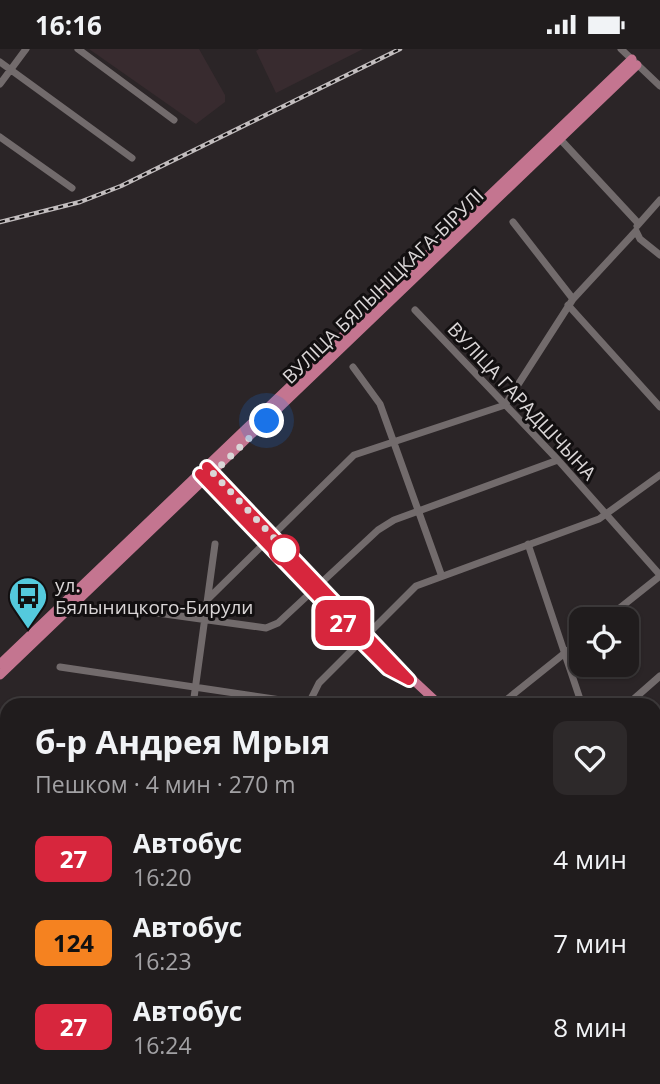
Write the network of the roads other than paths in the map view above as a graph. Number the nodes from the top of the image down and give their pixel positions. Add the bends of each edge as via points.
1 (26, 49) edge
2 (78, 49) edge
3 (621, 49) edge
4 (0, 62) edge
5 (634, 62) junction
6 (10, 69) junction
7 (0, 84) edge
8 (660, 86) edge
9 (174, 120) dead end
10 (0, 138) edge
11 (560, 139) junction
12 (132, 158) dead end
13 (72, 188) dead end
14 (660, 200) edge
15 (513, 222) dead end
16 (637, 227) junction
17 (660, 255) edge
18 (570, 302) junction
19 (415, 310) dead end
20 (353, 367) dead end
21 (505, 405) junction
22 (660, 407) edge
23 (396, 440) junction
24 (558, 460) junction
25 (206, 473) junction
26 (660, 475) edge
27 (419, 509) junction
28 (605, 515) junction
29 (269, 540) junction
30 (215, 544) dead end
31 (528, 544) junction
32 (441, 574) junction
33 (660, 575) edge
34 (317, 589) junction
35 (209, 598) junction
36 (100, 605) dead end
37 (621, 607) edge
38 (206, 621) junction
39 (364, 640) junction
40 (569, 651) edge
41 (564, 655) junction
42 (0, 664) edge
43 (60, 667) dead end
44 (0, 675) edge
45 (660, 676) edge
46 (195, 688) junction
47 (193, 698) edge
48 (266, 698) edge
49 (311, 698) edge
50 (431, 698) edge
51 (509, 698) edge
52 (579, 698) edge
53 (634, 698) edge

1 - 6 street
2 - 9 street
3 - 5 street
4 - 6 street
5 - 8 street
5 - 11 main road, ВУЛІЦА БЯЛЫНІЦКАГА-БІРУЛІ
5 - 25 main road, ВУЛІЦА БЯЛЫНІЦКАГА-БІРУЛІ
6 - 7 street
6 - 12 street
10 - 13 street
11 - 16 street
11 - 25 main road, ВУЛІЦА БЯЛЫНІЦКАГА-БІРУЛІ
14 - 16 street
15 - 18 street
16 - 17 street via 639,238
16 - 18 street
18 - 21 street
18 - 22 street
19 - 21 street, ВУЛІЦА ГАРАДШЧЫНА
20 - 23 street via 380,404
21 - 23 street
21 - 24 street, ВУЛІЦА ГАРАДШЧЫНА
23 - 27 street
23 - 29 street via 354,455
24 - 27 street
24 - 28 street, ВУЛІЦА ГАРАДШЧЫНА
25 - 29 main road
25 - 42 main road, ВУЛІЦА БЯЛЫНІЦКАГА-БІРУЛІ
25 - 44 main road, ВУЛІЦА БЯЛЫНІЦКАГА-БІРУЛІ
26 - 28 street
27 - 32 street
27 - 34 street via 378,530
28 - 31 street
28 - 33 street, ВУЛІЦА ГАРАДШЧЫНА
29 - 34 main road
29 - 35 street
30 - 35 street
31 - 32 street
31 - 41 street
32 - 39 street via 416,586
33 - 37 street
34 - 38 street via 266,628
34 - 39 main road
35 - 38 street
36 - 38 street
38 - 46 street
39 - 49 street via 319,683
39 - 50 main road via 388,669
40 - 41 street
41 - 51 street
41 - 52 street
43 - 46 street
45 - 53 street
46 - 47 street
46 - 48 street

